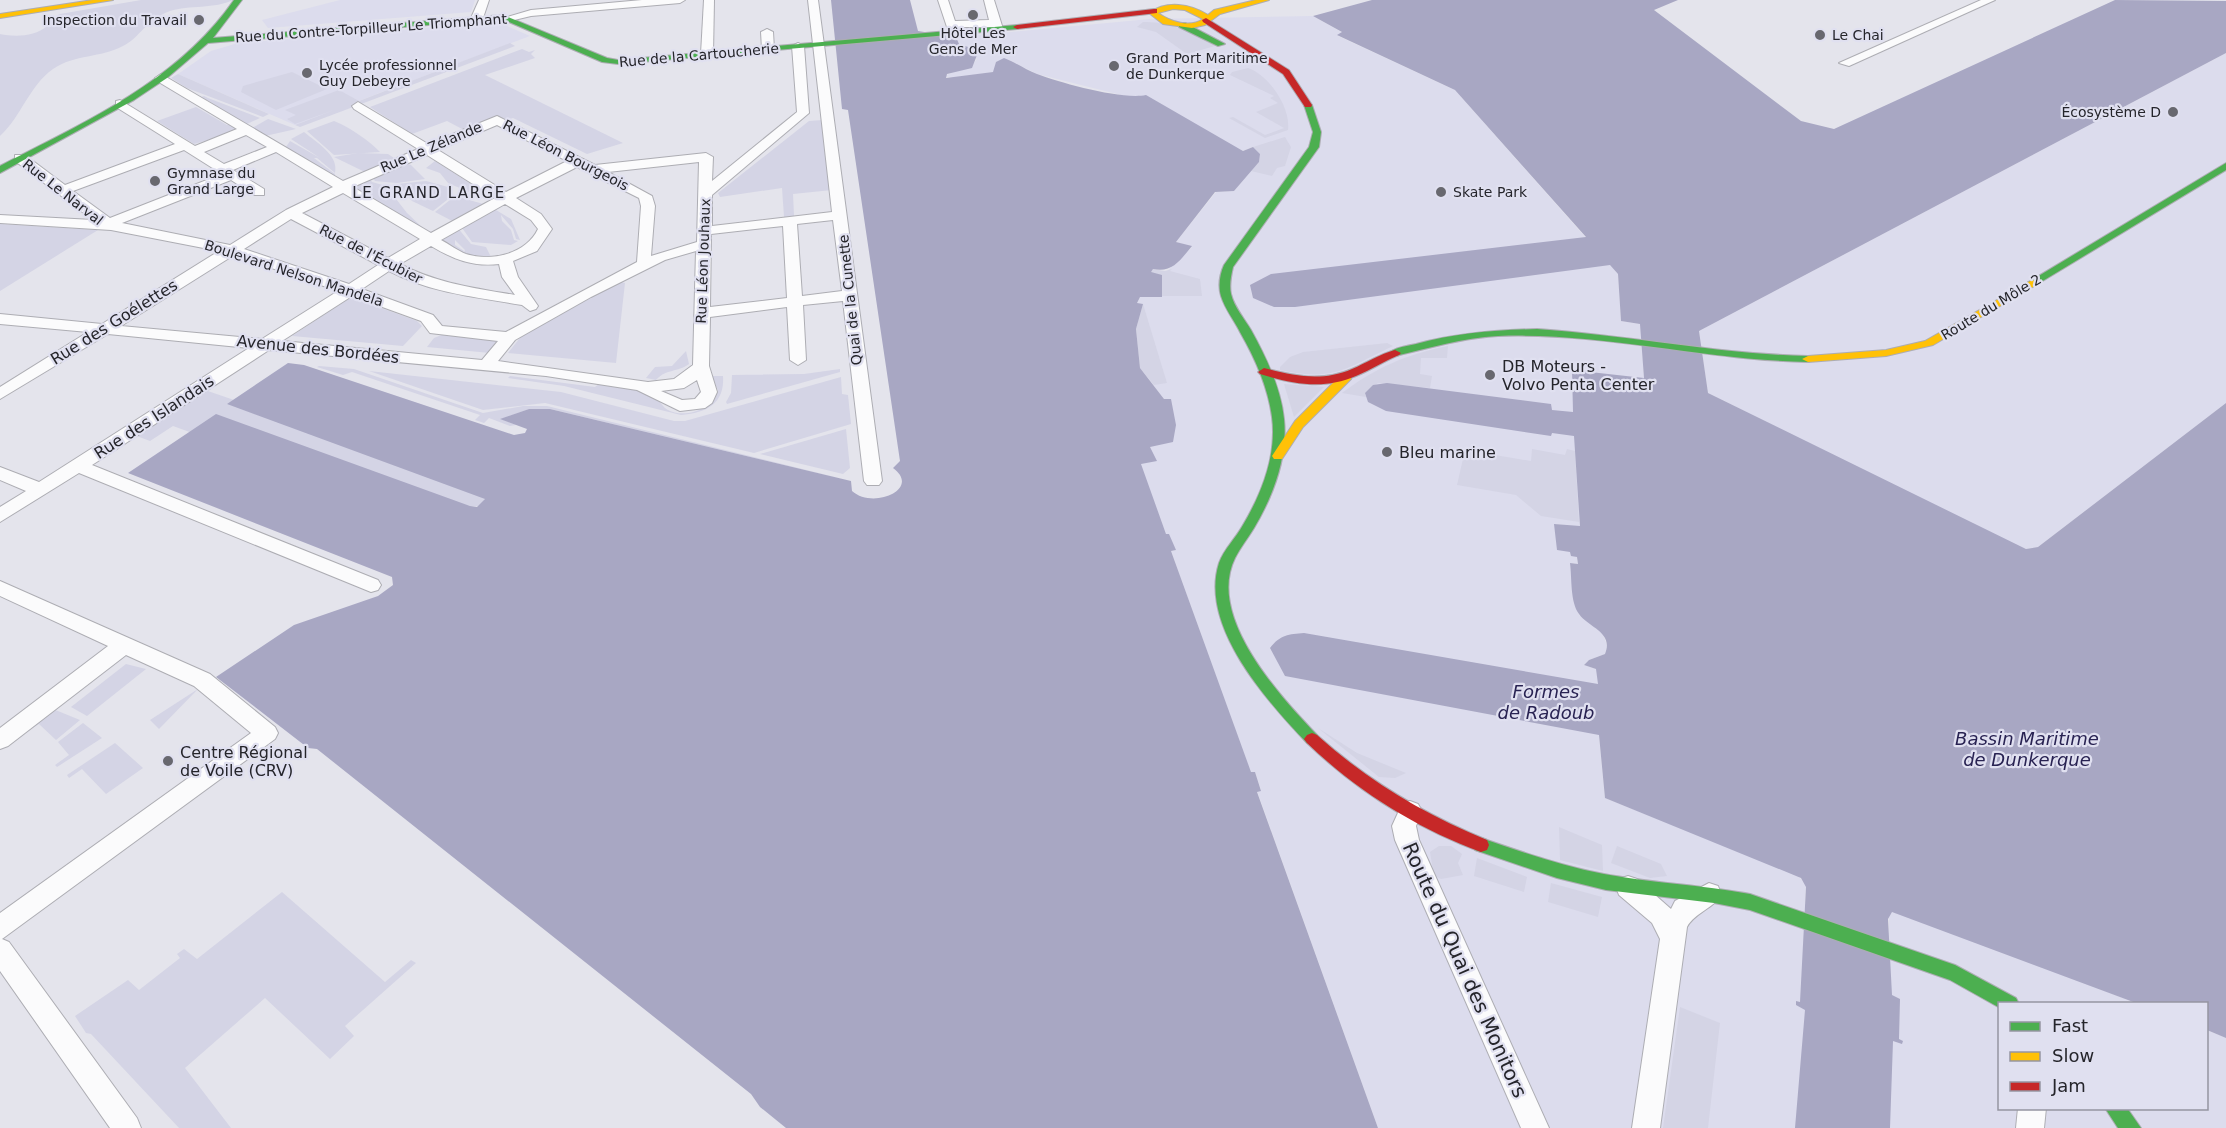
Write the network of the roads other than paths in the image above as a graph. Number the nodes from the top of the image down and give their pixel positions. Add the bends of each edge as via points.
1 (109, 0) edge
2 (238, 0) edge
3 (484, 0) edge
4 (680, 0) edge
5 (709, 0) edge
6 (813, 0) edge
7 (943, 0) edge
8 (988, 0) edge
9 (1249, 0) edge
10 (1265, 0) edge
11 (1990, 0) edge
12 (624, 2) edge
13 (1156, 9) edge
14 (0, 16) edge
15 (815, 16) junction
16 (1203, 16) junction
17 (477, 18) junction
18 (510, 18) junction
19 (801, 18) dead end
20 (1182, 25) junction
21 (996, 26) junction
22 (767, 32) dead end
23 (204, 41) junction
24 (822, 44) junction
25 (798, 46) junction
26 (768, 49) junction
27 (707, 54) junction
28 (1845, 63) dead end
29 (161, 78) junction
30 (120, 104) junction
31 (358, 106) dead end
32 (1295, 111) dead end
33 (497, 120) joint
34 (249, 129) junction
35 (1300, 142) dead end
36 (273, 144) junction
37 (189, 148) junction
38 (427, 149) junction
39 (20, 158) junction
40 (578, 161) junction
41 (2226, 166) edge
42 (593, 169) junction
43 (0, 170) edge
44 (228, 172) junction
45 (338, 189) junction
46 (1283, 189) junction
47 (63, 190) junction
48 (259, 192) dead end
49 (705, 194) junction
50 (505, 198) junction
51 (291, 213) junction
52 (840, 215) junction
53 (0, 219) edge
54 (790, 221) junction
55 (106, 224) junction
56 (704, 238) junction
57 (430, 240) junction
58 (228, 250) junction
59 (505, 259) junction
60 (645, 264) junction
61 (388, 265) junction
62 (349, 290) junction
63 (850, 295) junction
64 (524, 301) junction
65 (794, 302) junction
66 (702, 313) junction
67 (545, 316) junction
68 (0, 319) edge
69 (104, 328) junction
70 (436, 330) junction
71 (509, 338) junction
72 (266, 344) junction
73 (412, 358) junction
74 (798, 360) dead end
75 (487, 365) junction
76 (700, 366) junction
77 (1264, 372) junction
78 (1348, 375) junction
79 (634, 386) junction
80 (0, 394) edge
81 (1275, 462) junction
82 (78, 466) junction
83 (0, 473) edge
84 (873, 481) dead end
85 (41, 490) junction
86 (0, 516) edge
87 (371, 585) dead end
88 (0, 588) edge
89 (124, 645) junction
90 (0, 740) edge
91 (1410, 811) junction
92 (1626, 885) junction
93 (1711, 893) junction
94 (0, 928) edge
95 (1673, 938) junction
96 (0, 950) edge
97 (2007, 1002) edge
98 (2032, 1110) edge
99 (2116, 1110) edge
100 (126, 1128) edge
101 (1535, 1128) edge
102 (1646, 1128) edge
103 (2030, 1128) edge
104 (2131, 1128) edge

1 - 14 street
2 - 23 street
3 - 17 street
4 - 12 street, Rue du Contre-Torpilleur Le Triomphant
5 - 27 street
6 - 15 street, Quai de la Cunette
7 - 21 street via 951,25
8 - 21 street
9 - 16 street
10 - 16 street
11 - 28 street
12 - 18 street, Rue du Contre-Torpilleur Le Triomphant
13 - 16 street via 1174,6
13 - 20 street
13 - 21 street, Rue de la Cartoucherie via 1078,22
15 - 19 street
15 - 24 street, Quai de la Cunette
16 - 20 street via 1197,25
16 - 46 street via 1280,67 1310,108 1316,144
17 - 18 street, Rue du Contre-Torpilleur Le Triomphant
17 - 23 street, Rue du Contre-Torpilleur Le Triomphant
18 - 27 street, Rue de la Cartoucherie via 610,62
20 - 32 street via 1199,31 1263,70 1284,91
21 - 24 street, Rue de la Cartoucherie
22 - 26 street
23 - 29 street
24 - 25 street, Rue de la Cartoucherie
24 - 52 street, Quai de la Cunette
25 - 26 street, Rue de la Cartoucherie
25 - 49 street via 803,114
26 - 27 street, Rue de la Cartoucherie
29 - 30 street
29 - 34 street
30 - 37 street
30 - 39 street
31 - 38 street
33 - 38 street, Rue Le Zélande
33 - 40 street, Rue Léon Bourgeois
34 - 36 street
34 - 37 street
35 - 46 street via 1296,162
36 - 44 street
36 - 45 street
37 - 44 street
37 - 47 street
38 - 45 street, Rue Le Zélande
38 - 50 street
39 - 43 street
39 - 47 street, Rue Le Narval
40 - 42 street, Rue Léon Bourgeois
40 - 50 street, Rue des Islandais
41 - 78 street, Route du Môle 2 via 1926,344 1878,355 1788,359 1531,334 1472,336 1397,352
42 - 49 street, Rue Léon Jouhaux via 706,157
42 - 60 street, Rue Léon Bourgeois via 645,196
44 - 48 street
44 - 55 street
45 - 51 street, Rue Le Zélande
45 - 57 street
46 - 77 street via 1234,257 1224,278 1227,298
47 - 55 street, Rue Le Narval
49 - 56 street, Rue Léon Jouhaux
50 - 57 street, Rue des Islandais
50 - 59 street via 536,217 545,229 535,245
51 - 58 street, Rue des Goélettes
51 - 61 street, Rue de l'Écubier
52 - 54 street
52 - 63 street, Quai de la Cunette
53 - 55 street, Boulevard Nelson Mandela
54 - 56 street
54 - 65 street
55 - 58 street, Boulevard Nelson Mandela
56 - 60 street
56 - 66 street, Rue Léon Jouhaux
57 - 59 street via 466,259
57 - 61 street, Rue des Islandais
58 - 62 street, Boulevard Nelson Mandela
58 - 69 street, Rue des Goélettes
59 - 64 street via 510,278
60 - 67 street
61 - 62 street, Rue des Islandais
61 - 64 street, Rue de l'Écubier via 438,286
62 - 70 street, Boulevard Nelson Mandela via 431,319
62 - 72 street, Rue des Islandais
63 - 65 street
63 - 84 street, Quai de la Cunette
64 - 67 street
65 - 66 street
65 - 74 street
66 - 76 street, Rue Léon Jouhaux
67 - 71 street
68 - 69 street, Avenue des Bordées
69 - 72 street, Avenue des Bordées
69 - 80 street, Rue des Goélettes
70 - 71 street
70 - 73 street
71 - 75 street
72 - 73 street, Avenue des Bordées
72 - 82 street, Rue des Islandais
73 - 75 street, Avenue des Bordées
75 - 79 street, Avenue des Bordées via 572,374
76 - 79 street via 691,377 675,385
76 - 79 street, Rue Léon Jouhaux via 709,392 696,405 680,406
77 - 78 street via 1317,382
77 - 81 street via 1278,409
78 - 81 street via 1299,424
81 - 91 street via 1253,520 1223,568 1221,591 1231,625 1258,675 1296,723 1338,762
82 - 85 street, Rue des Islandais
82 - 87 street
83 - 85 street
85 - 86 street, Rue des Islandais
88 - 89 street
89 - 90 street
89 - 94 street via 202,680 267,734
91 - 92 street via 1515,859
91 - 101 street, Route du Quai des Monitors via 1404,826 1407,840
92 - 93 street
92 - 95 street via 1654,907
93 - 95 street via 1684,909
93 - 97 street via 1750,902 1969,979
95 - 102 street
96 - 100 street
98 - 103 street
99 - 104 street

